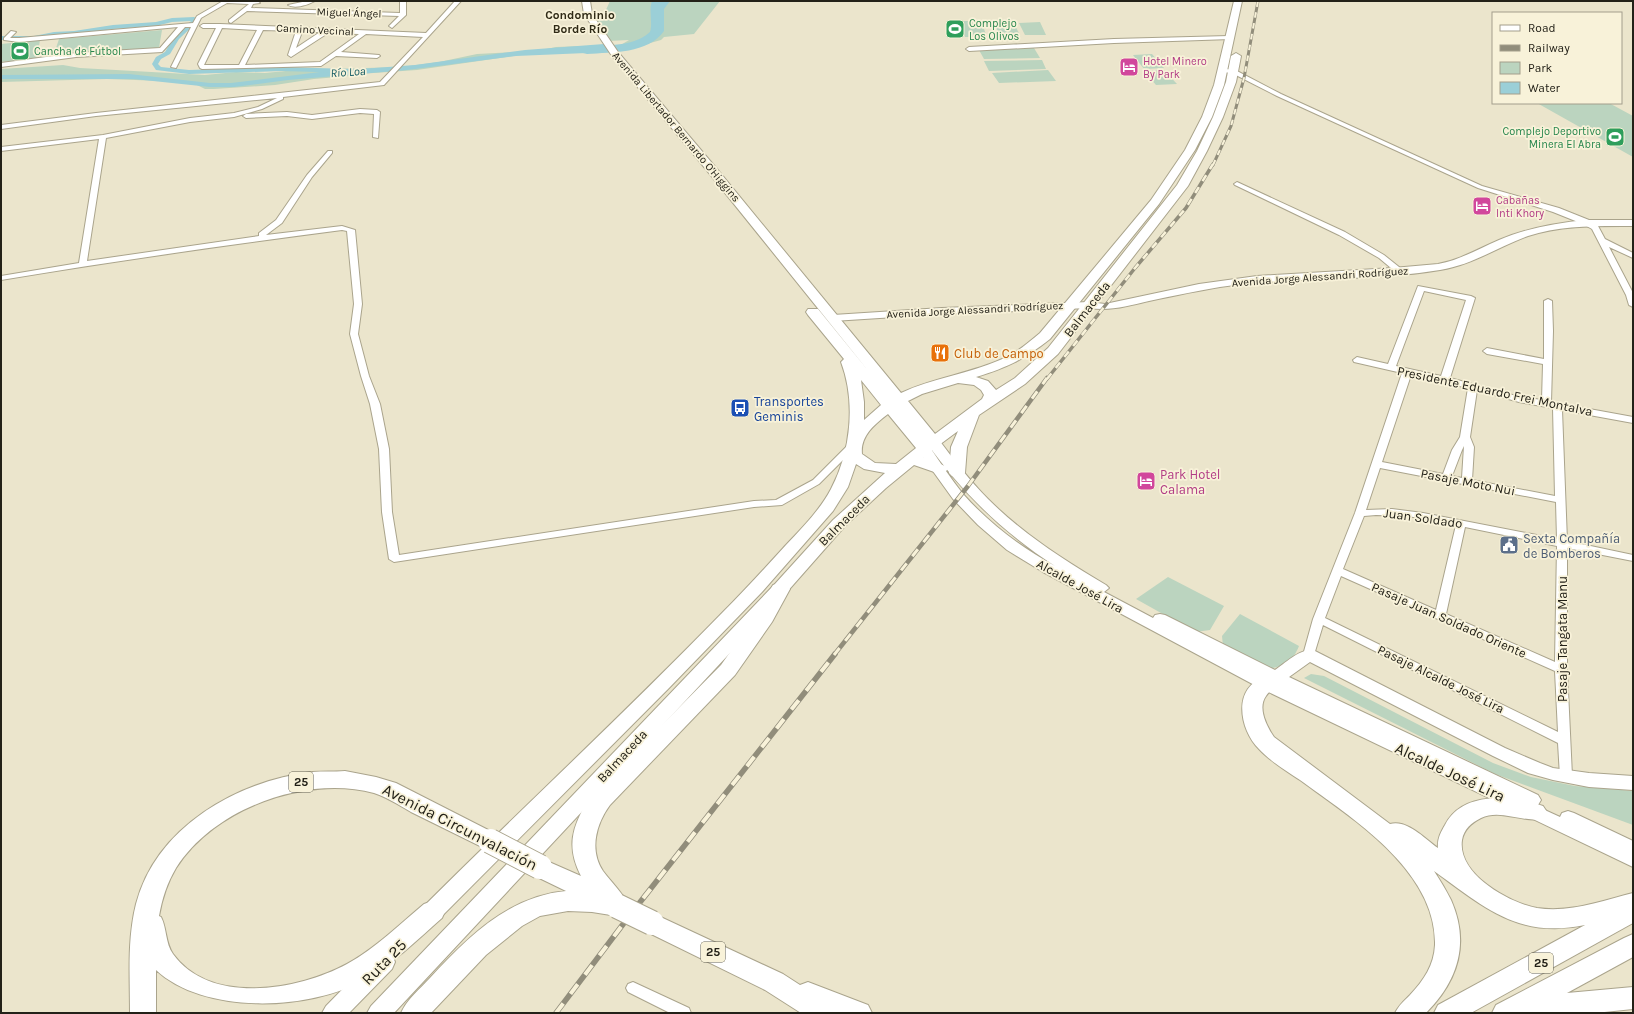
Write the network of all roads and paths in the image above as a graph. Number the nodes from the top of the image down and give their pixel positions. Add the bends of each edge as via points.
1 (312, 1) edge
2 (403, 1) edge
3 (458, 1) edge
4 (586, 1) edge
5 (1238, 1) edge
6 (1247, 1) edge
7 (228, 2) edge
8 (253, 3) junction
9 (247, 9) junction
10 (315, 11) junction
11 (403, 15) junction
12 (303, 19) dead end
13 (231, 21) dead end
14 (183, 25) junction
15 (196, 25) junction
16 (203, 26) dead end
17 (220, 26) junction
18 (392, 26) dead end
19 (261, 28) junction
20 (300, 29) junction
21 (328, 30) junction
22 (13, 32) dead end
23 (365, 32) junction
24 (427, 36) junction
25 (1229, 38) junction
26 (969, 49) dead end
27 (292, 53) junction
28 (337, 54) junction
29 (371, 61) dead end
30 (1, 65) edge
31 (286, 66) junction
32 (174, 67) dead end
33 (242, 67) junction
34 (1229, 75) junction
35 (1251, 81) junction
36 (292, 95) junction
37 (234, 115) junction
38 (1, 127) edge
39 (103, 137) junction
40 (376, 137) dead end
41 (1, 149) edge
42 (330, 152) dead end
43 (1237, 184) dead end
44 (1633, 223) edge
45 (1590, 225) junction
46 (1633, 228) edge
47 (263, 238) junction
48 (1602, 241) junction
49 (776, 248) junction
50 (1633, 256) edge
51 (83, 264) junction
52 (1400, 271) junction
53 (1, 278) edge
54 (1632, 299) edge
55 (1548, 301) dead end
56 (1089, 305) junction
57 (1070, 306) junction
58 (833, 318) junction
59 (841, 346) junction
60 (1487, 351) dead end
61 (1357, 360) dead end
62 (1548, 362) junction
63 (1391, 368) junction
64 (1407, 372) junction
65 (956, 380) junction
66 (1445, 380) junction
67 (1473, 386) junction
68 (889, 388) junction
69 (917, 391) junction
70 (989, 402) junction
71 (894, 403) junction
72 (1551, 405) junction
73 (972, 414) junction
74 (1633, 420) edge
75 (1465, 437) junction
76 (854, 444) junction
77 (929, 446) junction
78 (905, 464) junction
79 (1376, 464) junction
80 (940, 469) junction
81 (956, 473) junction
82 (1446, 478) junction
83 (1467, 482) junction
84 (1560, 500) junction
85 (1360, 513) junction
86 (1461, 523) junction
87 (1562, 544) junction
88 (1633, 558) edge
89 (1338, 571) junction
90 (780, 589) junction
91 (1440, 616) junction
92 (1319, 619) junction
93 (1309, 655) junction
94 (1561, 668) junction
95 (1271, 681) junction
96 (1563, 740) junction
97 (1566, 776) junction
98 (1633, 783) edge
99 (1535, 812) junction
100 (1633, 849) edge
101 (1633, 860) edge
102 (1463, 878) junction
103 (149, 901) junction
104 (1633, 903) edge
105 (618, 906) junction
106 (433, 911) junction
107 (1633, 911) edge
108 (1633, 945) edge
109 (774, 982) junction
110 (633, 988) dead end
111 (1633, 998) edge
112 (1508, 1012) edge
113 (143, 1013) edge
114 (334, 1013) edge
115 (379, 1013) edge
116 (414, 1013) edge
117 (684, 1013) edge
118 (826, 1013) edge
119 (859, 1013) edge
120 (1408, 1013) edge
121 (1447, 1013) edge

1 - 8 street via 297,5
2 - 11 street
3 - 24 street
4 - 49 main road, Avenida Libertador Bernardo O'Higgins via 588,14 604,40
5 - 25 main road, Balmaceda
6 - 34 main road, Balmaceda
7 - 8 street
7 - 15 street via 199,17
8 - 9 street
9 - 10 street, Miguel Ángel
9 - 13 street
10 - 11 street, Miguel Ángel
10 - 12 street
11 - 18 street
14 - 15 street
14 - 22 street via 34,39 6,39
14 - 30 street via 162,50 76,55
15 - 32 street
16 - 17 street, Camino Vecinal
17 - 19 street, Camino Vecinal
17 - 33 street via 201,66
19 - 20 street, Camino Vecinal
19 - 33 street
20 - 21 street, Camino Vecinal
20 - 27 street
21 - 23 street, Camino Vecinal
21 - 27 street
23 - 24 street, Camino Vecinal
23 - 28 street
24 - 36 street via 382,84
25 - 26 street
25 - 34 main road, Balmaceda
27 - 31 street
28 - 29 street via 377,56
28 - 31 street via 324,63
31 - 33 street
34 - 35 street
34 - 35 street
34 - 56 main road, Balmaceda via 1211,134 1182,186
34 - 57 main road, Balmaceda via 1190,150 1155,202
35 - 45 street via 1480,187 1556,210
36 - 37 street
36 - 38 street via 159,106
37 - 39 street via 190,120
37 - 40 street via 287,114 312,117 372,111 377,112
39 - 41 street
39 - 51 street
42 - 47 street via 308,176 279,221 262,235
43 - 52 street via 1337,230 1381,255
44 - 45 street, Avenida Jorge Alessandri Rodríguez
45 - 46 street, Avenida Jorge Alessandri Rodríguez
45 - 48 street
45 - 52 street, Avenida Jorge Alessandri Rodríguez via 1538,229 1460,262
47 - 51 street
47 - 76 street via 342,228 351,230 358,304 354,334 375,404 384,449 387,512 394,558 746,505 778,503 816,482
48 - 50 street
48 - 54 street
49 - 58 main road, Avenida Libertador Bernardo O'Higgins
49 - 59 main road, Avenida Libertador Bernardo O'Higgins via 799,294
51 - 53 street
52 - 56 street, Avenida Jorge Alessandri Rodríguez via 1255,279 1104,307
55 - 62 street, Pasaje Tangata Manu
56 - 57 street, Avenida Jorge Alessandri Rodríguez
56 - 70 main road, Balmaceda via 1044,361
57 - 58 street, Avenida Jorge Alessandri Rodríguez
57 - 65 main road, Balmaceda via 1045,336 1030,349 997,366
58 - 68 main road, Avenida Libertador Bernardo O'Higgins
59 - 71 main road, Avenida Libertador Bernardo O'Higgins
59 - 76 main road via 857,390
60 - 62 street
61 - 63 street, Presidente Eduardo Frei Montalva
62 - 72 street, Pasaje Tangata Manu
63 - 64 street, Presidente Eduardo Frei Montalva
63 - 66 street via 1421,288 1470,298
64 - 66 street, Presidente Eduardo Frei Montalva
64 - 79 street
65 - 69 main road, Balmaceda
65 - 70 main road via 968,380 984,385 990,391
66 - 67 street, Presidente Eduardo Frei Montalva
67 - 72 street, Presidente Eduardo Frei Montalva
67 - 75 street
68 - 69 main road
68 - 71 main road, Avenida Libertador Bernardo O'Higgins
69 - 71 main road, Balmaceda
70 - 73 main road, Balmaceda
71 - 76 main road, Balmaceda via 876,416
71 - 77 main road, Avenida Libertador Bernardo O'Higgins
72 - 74 street, Presidente Eduardo Frei Montalva
72 - 84 street, Pasaje Tangata Manu
73 - 77 main road, Balmaceda
73 - 81 main road via 959,447
75 - 82 street
75 - 83 street via 1469,447
76 - 78 main road via 854,455 866,464 879,468
76 - 106 main road, Balmaceda via 849,465 823,514 738,608
77 - 78 main road, Balmaceda
77 - 80 street, Alcalde José Lira
77 - 81 street, Alcalde José Lira
78 - 80 main road via 923,462
78 - 90 main road, Balmaceda via 839,523
79 - 82 street, Pasaje Moto Nui
79 - 85 street
80 - 95 street, Alcalde José Lira via 970,510 997,535 1029,558 1116,606
81 - 95 street, Alcalde José Lira via 1007,525 1067,569
82 - 83 street, Pasaje Moto Nui
83 - 84 street, Pasaje Moto Nui
84 - 87 street, Pasaje Tangata Manu
85 - 86 street, Juan Soldado via 1396,511
85 - 89 street
86 - 87 street, Juan Soldado
86 - 91 street
87 - 88 street, Juan Soldado
87 - 94 street, Pasaje Tangata Manu
89 - 91 street, Pasaje Juan Soldado Oriente
89 - 92 street
90 - 105 highway via 762,622 728,670 602,799 593,812 584,835 585,859 589,870
90 - 115 main road, Balmaceda
91 - 94 street, Pasaje Juan Soldado Oriente
92 - 93 street
92 - 96 street, Pasaje Alcalde José Lira
93 - 95 street
93 - 97 street via 1510,758 1534,768
94 - 96 street, Pasaje Tangata Manu
95 - 99 street, Alcalde José Lira
95 - 100 street, Alcalde José Lira
95 - 102 highway via 1260,700 1266,726 1275,737 1368,810
95 - 120 highway via 1255,695 1252,710 1255,726 1266,743 1394,840 1419,866 1436,894 1448,939 1444,968 1430,993
96 - 97 street, Pasaje Tangata Manu
97 - 98 street
99 - 101 street, Alcalde José Lira
99 - 102 highway via 1512,807 1487,807 1476,810 1460,820 1452,830 1449,843 1453,861
102 - 104 highway via 1498,904 1534,917 1559,919
103 - 105 highway, Avenida Circunvalación / 25, bridge via 153,888 175,852 196,830 211,819 243,800 266,791 295,783 330,779 377,785
103 - 106 highway via 158,953 175,974 201,990 217,995 250,999 268,999 304,992 340,979 372,961
103 - 113 highway, Avenida Circunvalación via 145,934
105 - 109 highway, Avenida Circunvalación / 25, bridge
105 - 116 highway via 579,900 550,903 525,911 491,935
106 - 114 main road, Ruta 25
107 - 121 highway, 25
108 - 112 highway, 25
109 - 118 highway, Avenida Circunvalación / 25
109 - 119 highway, Avenida Circunvalación / 25
110 - 117 street
111 - 112 highway

